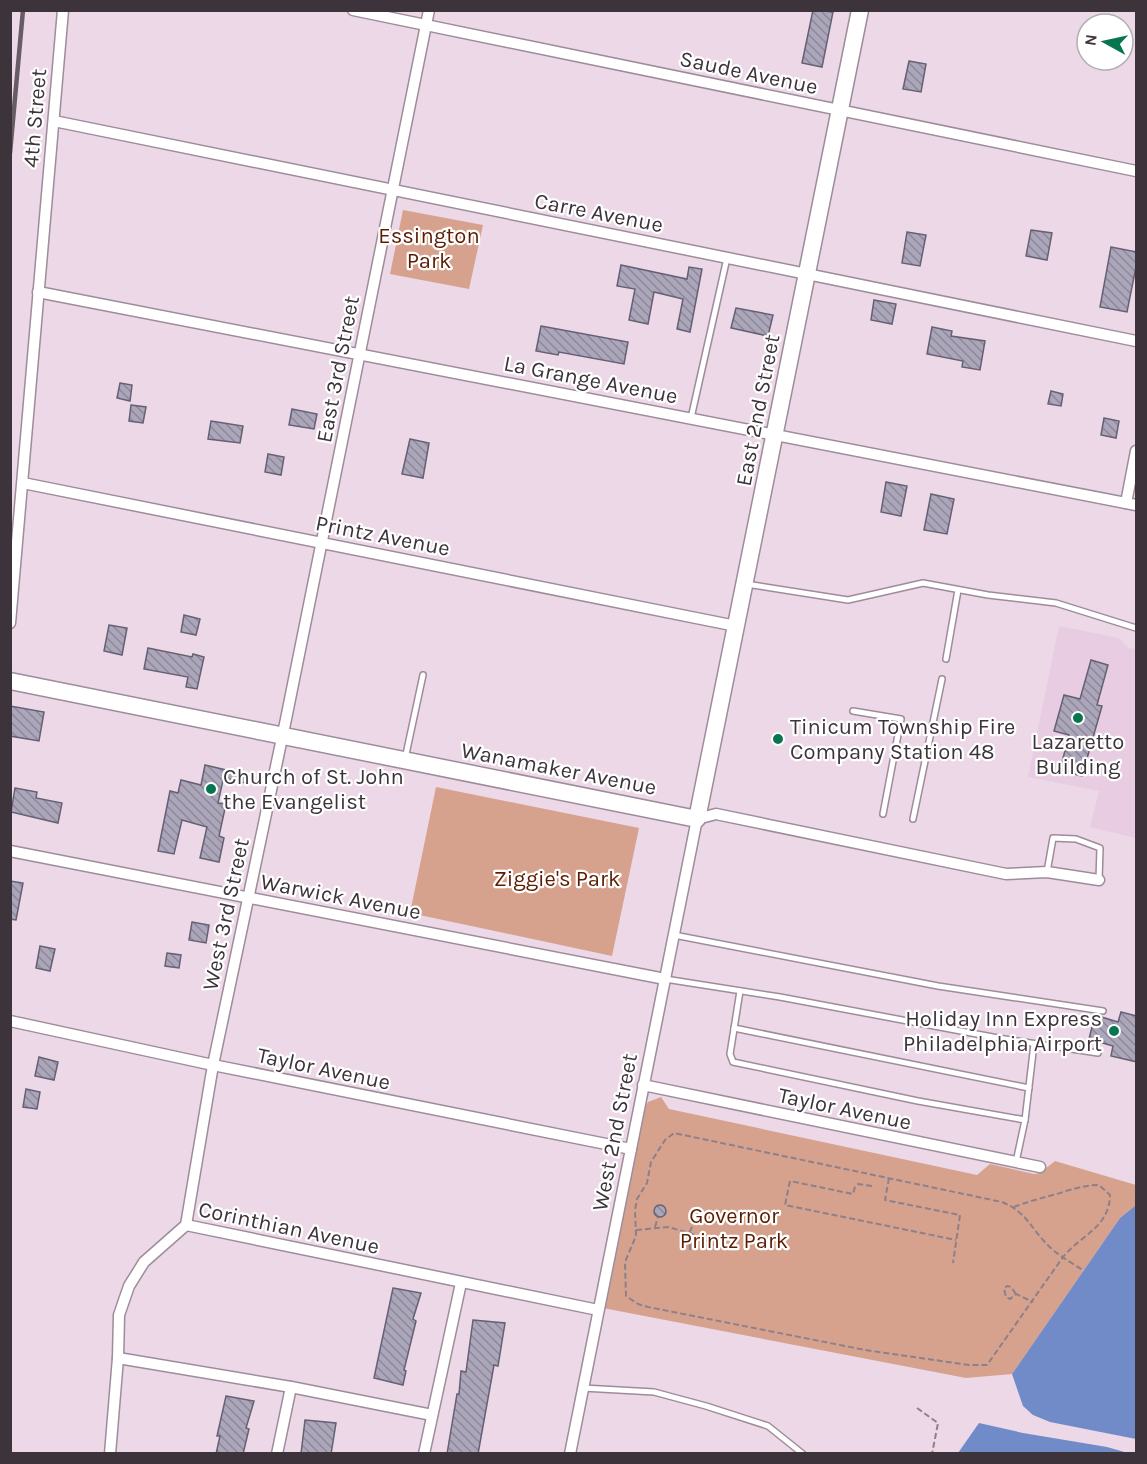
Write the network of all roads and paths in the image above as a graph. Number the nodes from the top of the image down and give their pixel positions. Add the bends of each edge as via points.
1 (63, 10) edge
2 (429, 10) edge
3 (860, 10) edge
4 (357, 11) edge
5 (426, 26) junction
6 (840, 110) junction
7 (54, 121) junction
8 (1137, 171) edge
9 (393, 190) junction
10 (727, 258) junction
11 (807, 274) junction
12 (38, 292) junction
13 (1137, 341) edge
14 (360, 354) junction
15 (691, 418) junction
16 (775, 435) junction
17 (1137, 451) edge
18 (23, 483) junction
19 (1131, 504) edge
20 (322, 543) junction
21 (744, 584) junction
22 (958, 590) junction
23 (10, 623) edge
24 (736, 626) junction
25 (1137, 628) edge
26 (946, 659) dead end
27 (423, 675) dead end
28 (942, 679) dead end
29 (10, 681) edge
30 (853, 711) dead end
31 (283, 736) junction
32 (405, 760) junction
33 (883, 814) dead end
34 (697, 819) junction
35 (913, 819) dead end
36 (10, 851) edge
37 (1047, 872) junction
38 (1099, 880) joint
39 (249, 898) junction
40 (674, 935) junction
41 (665, 979) junction
42 (740, 991) junction
43 (1103, 1011) dead end
44 (10, 1021) edge
45 (734, 1028) junction
46 (1034, 1044) junction
47 (1098, 1053) dead end
48 (213, 1065) junction
49 (643, 1085) junction
50 (1029, 1088) junction
51 (1025, 1120) junction
52 (631, 1149) junction
53 (1016, 1162) junction
54 (1040, 1167) dead end
55 (889, 1178) junction
56 (872, 1186) dead end
57 (1014, 1207) junction
58 (658, 1217) dead end
59 (696, 1219) dead end
60 (186, 1225) junction
61 (655, 1227) junction
62 (636, 1230) junction
63 (688, 1233) junction
64 (956, 1240) junction
65 (717, 1246) dead end
66 (690, 1250) dead end
67 (1063, 1257) junction
68 (953, 1263) dead end
69 (1083, 1270) dead end
70 (461, 1283) junction
71 (1016, 1294) junction
72 (1033, 1302) junction
73 (598, 1310) junction
74 (118, 1358) junction
75 (291, 1387) junction
76 (583, 1388) junction
77 (917, 1408) dead end
78 (432, 1415) junction
79 (110, 1454) edge
80 (277, 1454) edge
81 (424, 1454) edge
82 (570, 1454) edge
83 (803, 1454) edge
84 (932, 1454) edge

1 - 7 street, 4th Street
2 - 5 street, East 3rd Street
3 - 6 street, East 2nd Street
4 - 5 street, Saude Avenue
5 - 6 street, Saude Avenue
5 - 9 street, East 3rd Street
6 - 8 street, Saude Avenue
6 - 11 street, East 2nd Street
7 - 9 street, Carre Avenue
7 - 12 street, 4th Street
9 - 10 street, Carre Avenue
9 - 14 street, East 3rd Street
10 - 11 street, Carre Avenue
10 - 15 lane
11 - 13 street, Carre Avenue
11 - 16 street, East 2nd Street
12 - 14 street, La Grange Avenue
12 - 18 street, 4th Street
14 - 15 street, La Grange Avenue
14 - 20 street, East 3rd Street
15 - 16 street, La Grange Avenue
16 - 19 street, La Grange Avenue
16 - 21 street, East 2nd Street
17 - 19 street
18 - 20 street, Printz Avenue
18 - 23 street, 4th Street
20 - 24 street, Printz Avenue
20 - 31 street, East 3rd Street
21 - 22 lane via 848,600 923,583
21 - 24 street, East 2nd Street
22 - 25 lane via 1056,603
22 - 26 lane
24 - 34 street, East 2nd Street
27 - 32 lane
28 - 35 lane
29 - 31 street, Wanamaker Avenue
30 - 33 lane via 901,719
31 - 32 street, Wanamaker Avenue
31 - 39 street, West 3rd Street
32 - 34 street, Wanamaker Avenue
34 - 37 street, Wanamaker Avenue via 716,814 1006,874
34 - 40 street, West 2nd Street
36 - 39 street, Warwick Avenue
37 - 38 street, Wanamaker Avenue
37 - 38 lane via 1053,838 1076,839 1100,848
39 - 41 street, Warwick Avenue
39 - 48 street, West 3rd Street
40 - 41 street, West 2nd Street
40 - 43 lane via 938,986
41 - 42 lane
41 - 49 street, West 2nd Street
42 - 45 lane
42 - 46 lane
44 - 48 street, Taylor Avenue
45 - 50 lane
45 - 51 lane via 730,1054 733,1062
46 - 47 lane
46 - 50 lane
48 - 52 street, Taylor Avenue
48 - 60 street, West 3rd Street
49 - 52 street, West 2nd Street
49 - 53 street, Taylor Avenue
50 - 51 lane
51 - 53 lane
52 - 73 street, West 2nd Street
53 - 54 street, Taylor Avenue
55 - 57 path
55 - 62 path via 674,1133 664,1140 651,1162 647,1183 637,1198
55 - 64 path via 885,1200 960,1215
56 - 64 path via 858,1184 853,1194 790,1181 785,1205
57 - 67 path
57 - 67 path via 1085,1185 1099,1185 1110,1195 1099,1226
58 - 61 path
59 - 63 path
60 - 70 street, Corinthian Avenue
60 - 74 street, Corinthian Avenue via 144,1262 129,1286 119,1315
61 - 62 path
61 - 63 path
62 - 72 path via 625,1262 626,1296 638,1304 865,1350 987,1365
63 - 65 path
63 - 66 path
64 - 68 path
67 - 69 path
67 - 72 path
70 - 73 street, Corinthian Avenue
70 - 78 street
71 - 71 path via 1010,1299 1004,1289 1011,1287
71 - 72 path
73 - 76 street, West 2nd Street
74 - 75 street
74 - 79 street, Corinthian Avenue
75 - 78 street
75 - 80 street
76 - 82 street, West 2nd Street
76 - 83 lane via 654,1392 706,1406 768,1426
77 - 84 path via 938,1423
78 - 81 street

